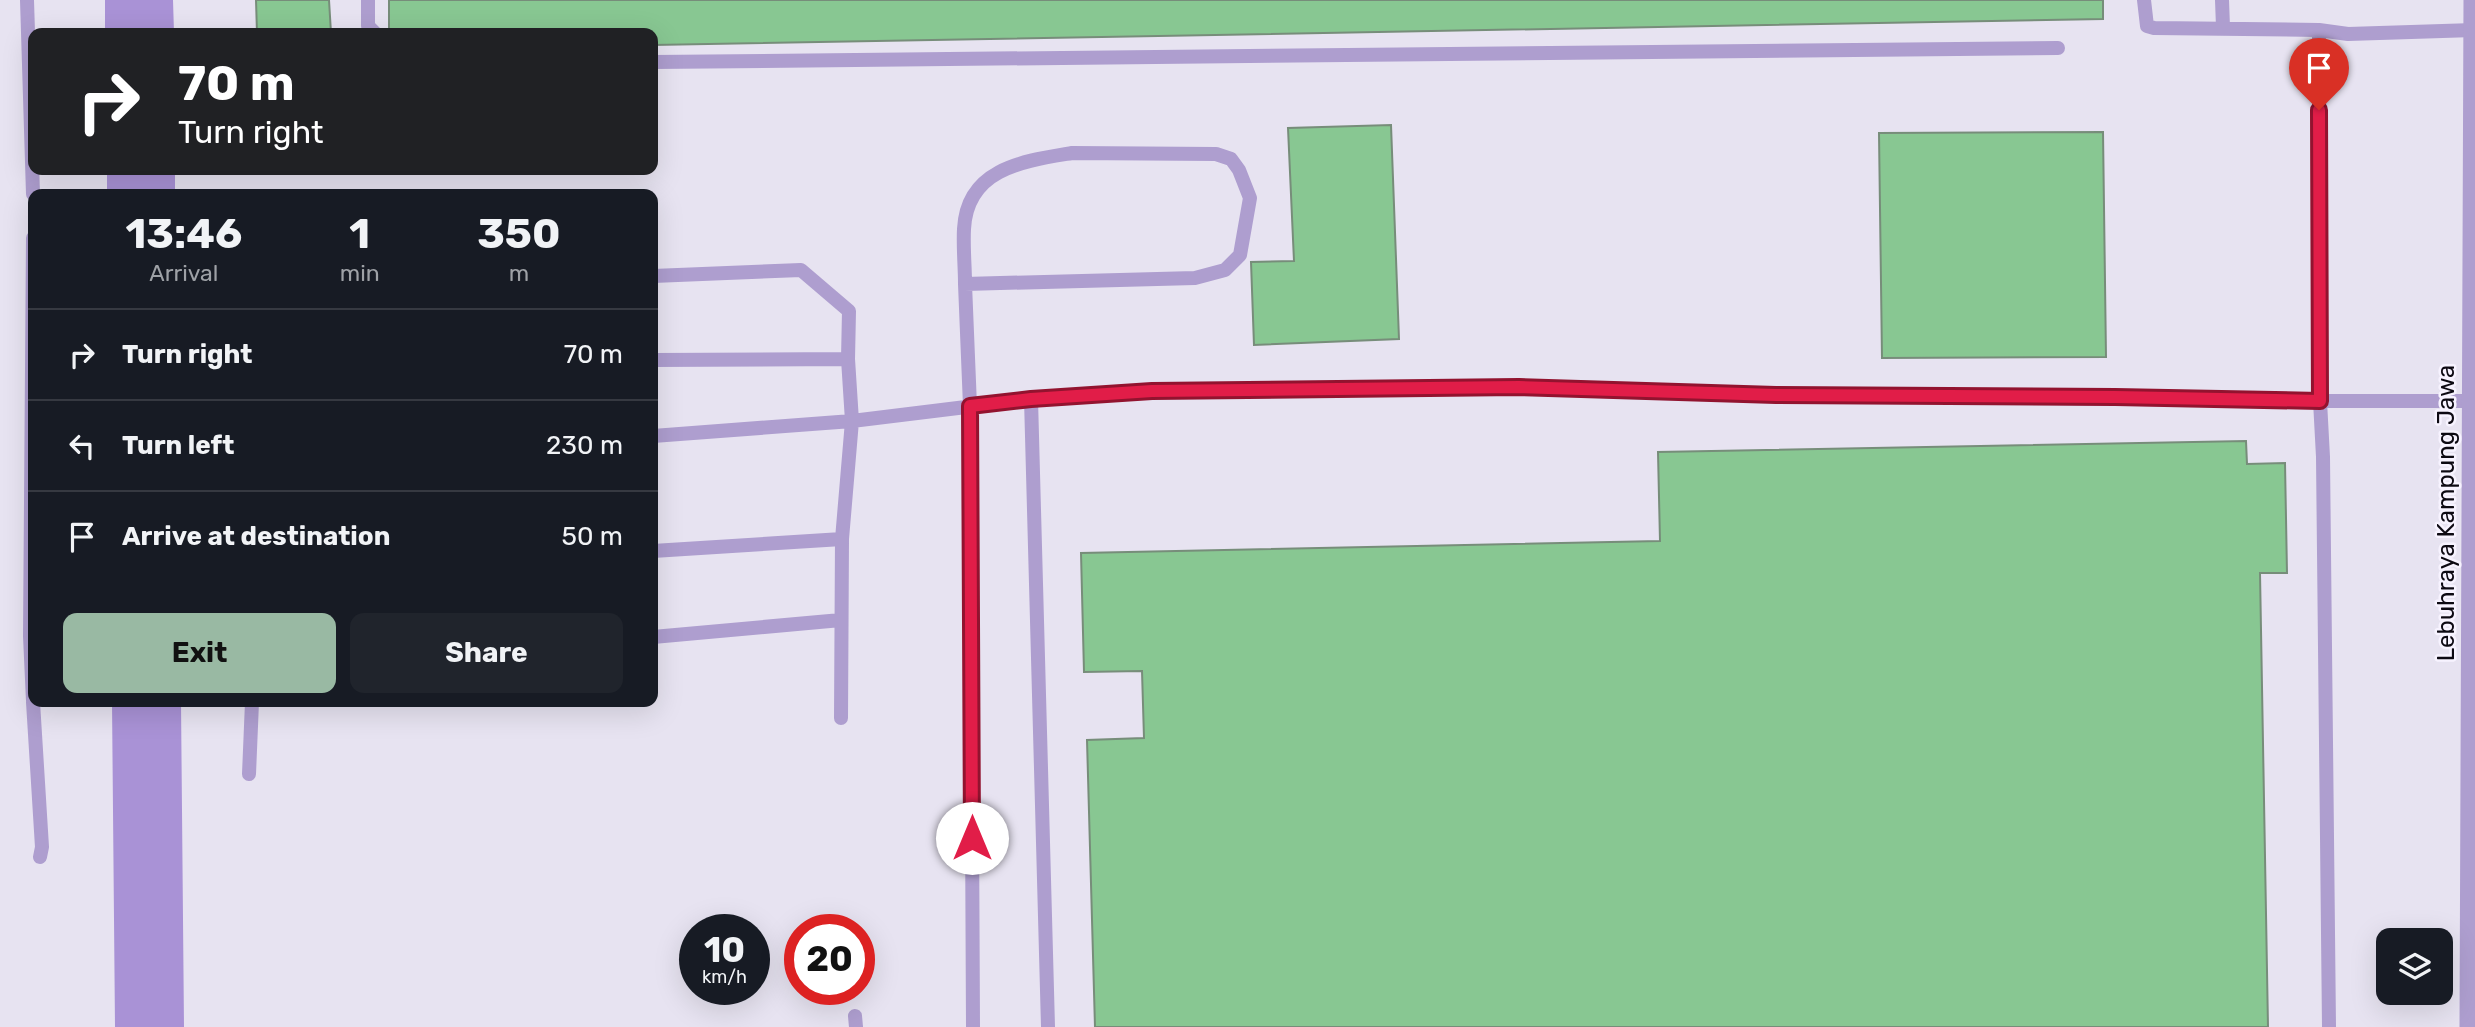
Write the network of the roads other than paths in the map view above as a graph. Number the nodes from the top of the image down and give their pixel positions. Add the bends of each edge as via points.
1 (27, 0) edge
2 (368, 0) edge
3 (2144, 0) edge
4 (2222, 0) edge
5 (2474, 0) edge
6 (2223, 27) junction
7 (371, 28) edge
8 (2319, 30) junction
9 (2473, 30) edge
10 (28, 32) edge
11 (2058, 48) dead end
12 (658, 61) edge
13 (658, 276) edge
14 (965, 284) junction
15 (848, 359) junction
16 (658, 360) edge
17 (1031, 399) junction
18 (2320, 401) junction
19 (2474, 402) edge
20 (970, 406) junction
21 (852, 421) junction
22 (658, 436) edge
23 (842, 539) junction
24 (658, 551) edge
25 (841, 620) junction
26 (658, 637) edge
27 (33, 707) edge
28 (252, 707) edge
29 (841, 718) dead end
30 (249, 774) dead end
31 (40, 857) dead end
32 (973, 1027) edge
33 (1048, 1027) edge
34 (2329, 1027) edge
35 (2470, 1027) edge

1 - 10 lane
2 - 7 lane
3 - 6 lane via 2147,26
4 - 6 lane
5 - 9 street, Lebuhraya Kampung Jawa
6 - 8 lane
8 - 9 lane via 2348,34
8 - 18 lane
9 - 19 street, Lebuhraya Kampung Jawa
11 - 12 lane
13 - 15 lane via 801,270 849,311
14 - 14 lane via 964,227 971,199 989,177 1023,161 1072,153 1216,153 1231,159 1250,198 1240,256 1225,270 1195,278
14 - 20 lane
15 - 16 lane
15 - 21 lane
17 - 18 lane via 1152,391 1519,387 1776,395
17 - 20 lane
17 - 33 lane
18 - 19 lane
18 - 34 lane
19 - 35 street, Lebuhraya Kampung Jawa
20 - 21 lane
20 - 32 lane
21 - 22 lane
21 - 23 lane
23 - 24 lane
23 - 25 lane
25 - 26 lane
25 - 29 lane
27 - 31 lane
28 - 30 lane

